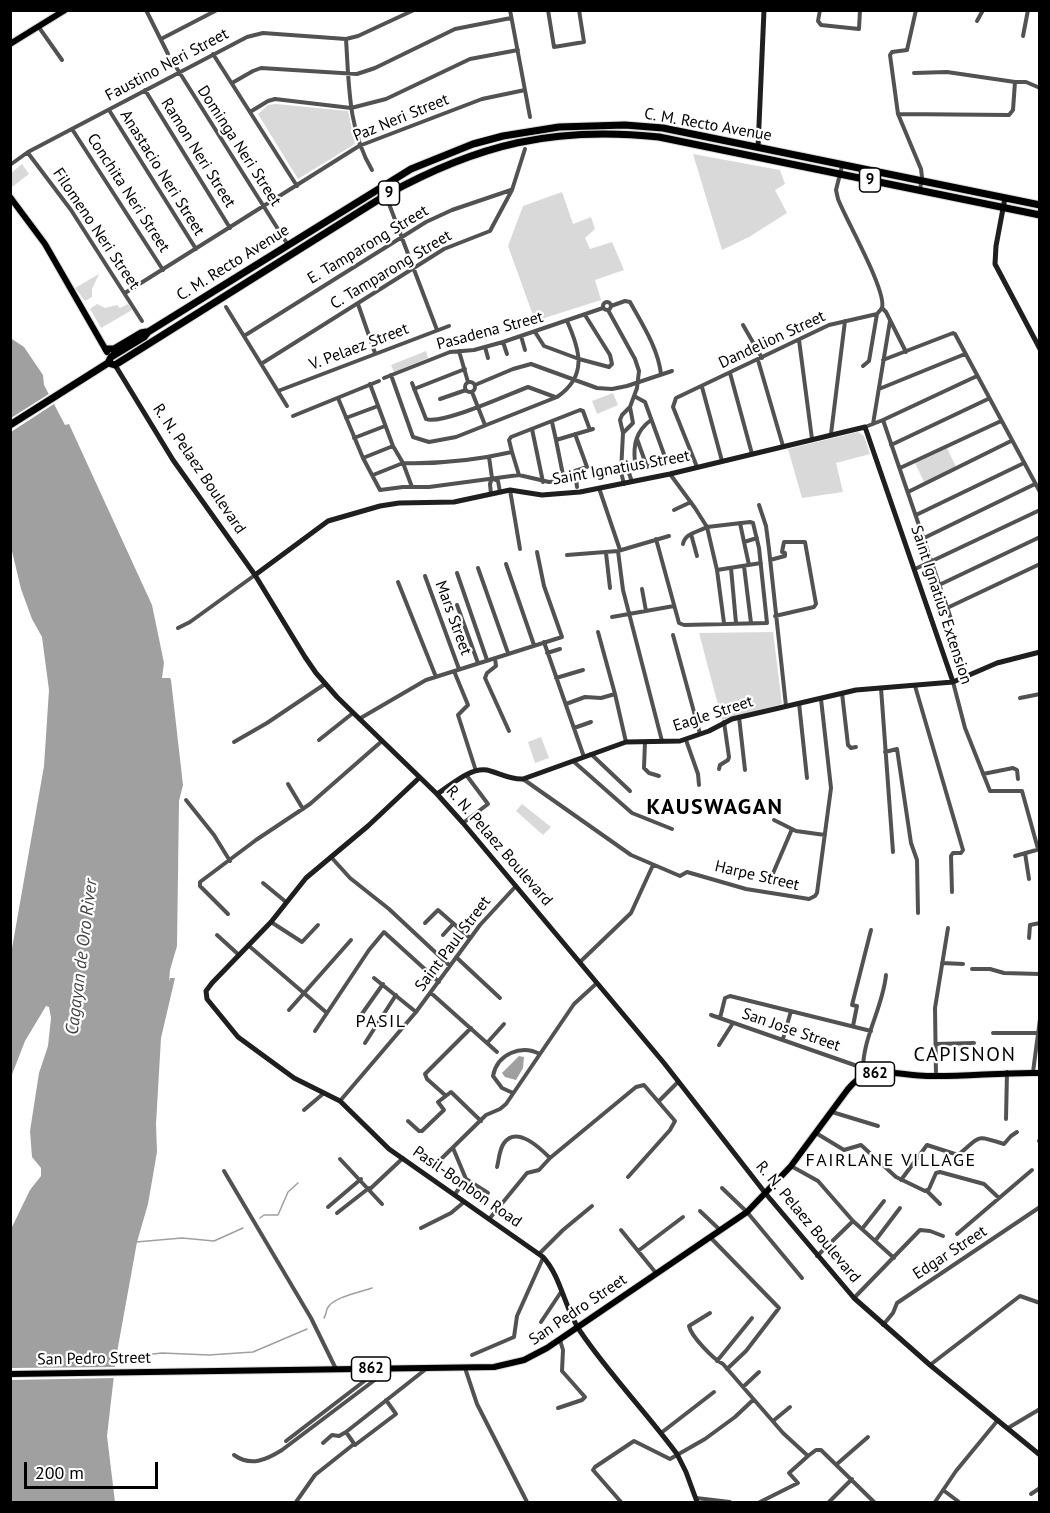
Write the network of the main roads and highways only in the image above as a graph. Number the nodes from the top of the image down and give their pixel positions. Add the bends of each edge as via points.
1 (65, 10) edge
2 (10, 44) edge
3 (527, 131) junction
4 (691, 133) junction
5 (702, 136) junction
6 (529, 140) junction
7 (689, 143) junction
8 (700, 145) junction
9 (10, 197) edge
10 (1040, 205) edge
11 (1040, 214) edge
12 (288, 245) junction
13 (293, 253) junction
14 (216, 290) junction
15 (221, 299) junction
16 (148, 332) junction
17 (106, 349) junction
18 (111, 362) junction
19 (10, 425) edge
20 (1036, 1073) edge
21 (10, 1374) edge

1 - 2 main road
3 - 4 highway, C. M. Recto Avenue / 9 via 625,125
3 - 6 highway
3 - 12 highway, C. M. Recto Avenue / 9 via 435,158 381,186
4 - 5 highway, C. M. Recto Avenue / 9
4 - 7 highway
5 - 8 highway
5 - 10 highway, C. M. Recto Avenue / 9
6 - 7 highway, C. M. Recto Avenue / 9 via 608,133
6 - 13 highway, C. M. Recto Avenue / 9 via 497,146 430,171
7 - 8 highway, C. M. Recto Avenue / 9
8 - 11 highway, C. M. Recto Avenue / 9
9 - 17 main road, R. N. Pelaez Boulevard via 45,244
12 - 13 highway
12 - 14 highway, C. M. Recto Avenue / 9
13 - 15 highway, C. M. Recto Avenue / 9
14 - 15 highway
14 - 16 highway, C. M. Recto Avenue / 9
15 - 18 highway, C. M. Recto Avenue / 9
16 - 17 highway via 114,349
16 - 18 highway, C. M. Recto Avenue / 9
17 - 18 main road, R. N. Pelaez Boulevard
18 - 19 highway, C. M. Recto Avenue / 9
20 - 21 main road, San Pedro Street / 862 via 866,1075 854,1083 791,1166 747,1212 560,1339 512,1364 427,1369

